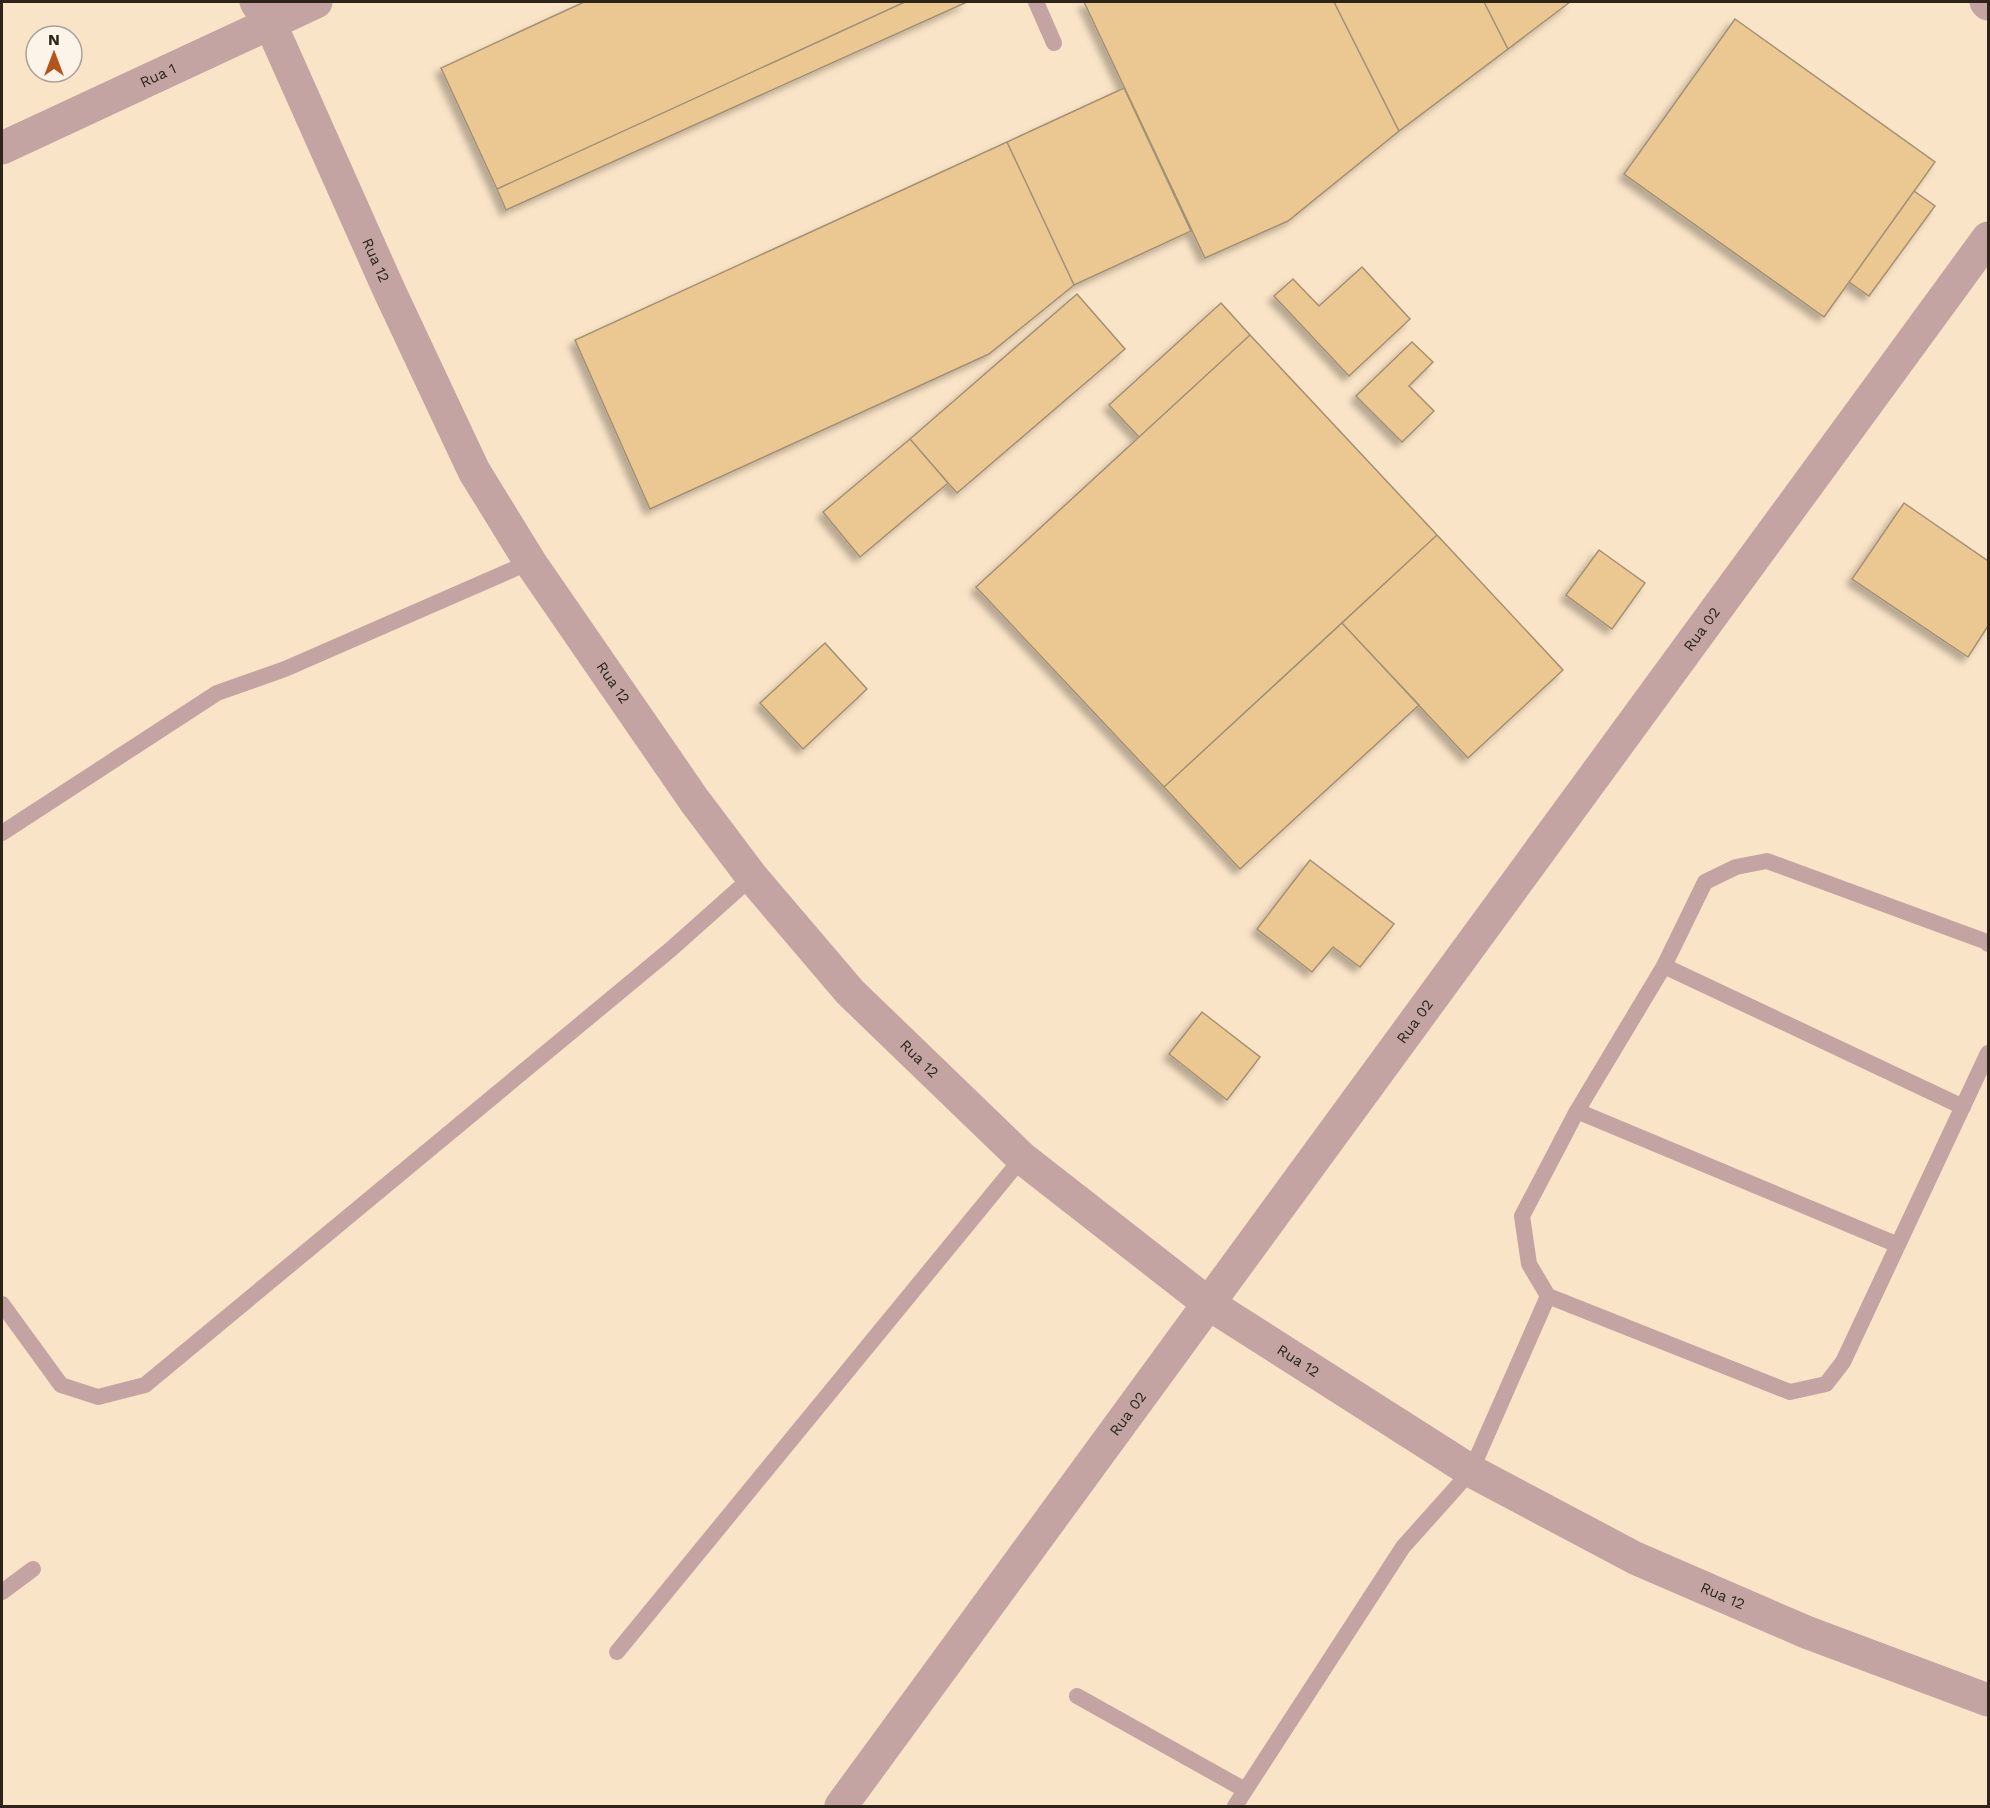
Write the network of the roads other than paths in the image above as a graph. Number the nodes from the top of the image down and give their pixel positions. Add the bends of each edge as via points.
1 (316, 2) edge
2 (1036, 2) edge
3 (263, 12) edge
4 (1054, 43) dead end
5 (2, 148) edge
6 (1989, 238) edge
7 (530, 562) junction
8 (2, 833) edge
9 (752, 877) junction
10 (1989, 945) edge
11 (1664, 966) junction
12 (1989, 1053) edge
13 (1963, 1107) junction
14 (1577, 1111) junction
15 (1022, 1158) junction
16 (1898, 1245) junction
17 (1548, 1296) junction
18 (2, 1304) edge
19 (1209, 1304) junction
20 (1471, 1471) junction
21 (33, 1569) dead end
22 (2, 1592) edge
23 (617, 1652) dead end
24 (1077, 1696) dead end
25 (1989, 1700) edge
26 (1245, 1790) junction
27 (841, 1806) edge
28 (1234, 1806) edge

1 - 3 street, Rua 1
2 - 4 lane
3 - 5 street, Rua 1
3 - 7 street, Rua 12 via 474,471
6 - 19 street, Rua 02
7 - 8 lane via 285,669 217,693
7 - 9 street, Rua 12 via 694,800
9 - 15 street, Rua 12 via 850,992
9 - 18 lane via 670,950 145,1385 98,1397 62,1385
10 - 11 lane via 1767,861 1736,867 1706,882
11 - 13 lane
11 - 14 lane
12 - 13 lane
13 - 16 lane
14 - 16 lane
14 - 17 lane via 1522,1216 1529,1264
15 - 19 street, Rua 12
15 - 23 lane
16 - 17 lane via 1843,1362 1826,1384 1790,1392
17 - 20 lane
19 - 20 street, Rua 12
19 - 27 street, Rua 02
20 - 25 street, Rua 12 via 1635,1558 1806,1632
20 - 26 lane via 1404,1547
21 - 22 lane
24 - 26 lane
26 - 28 lane

